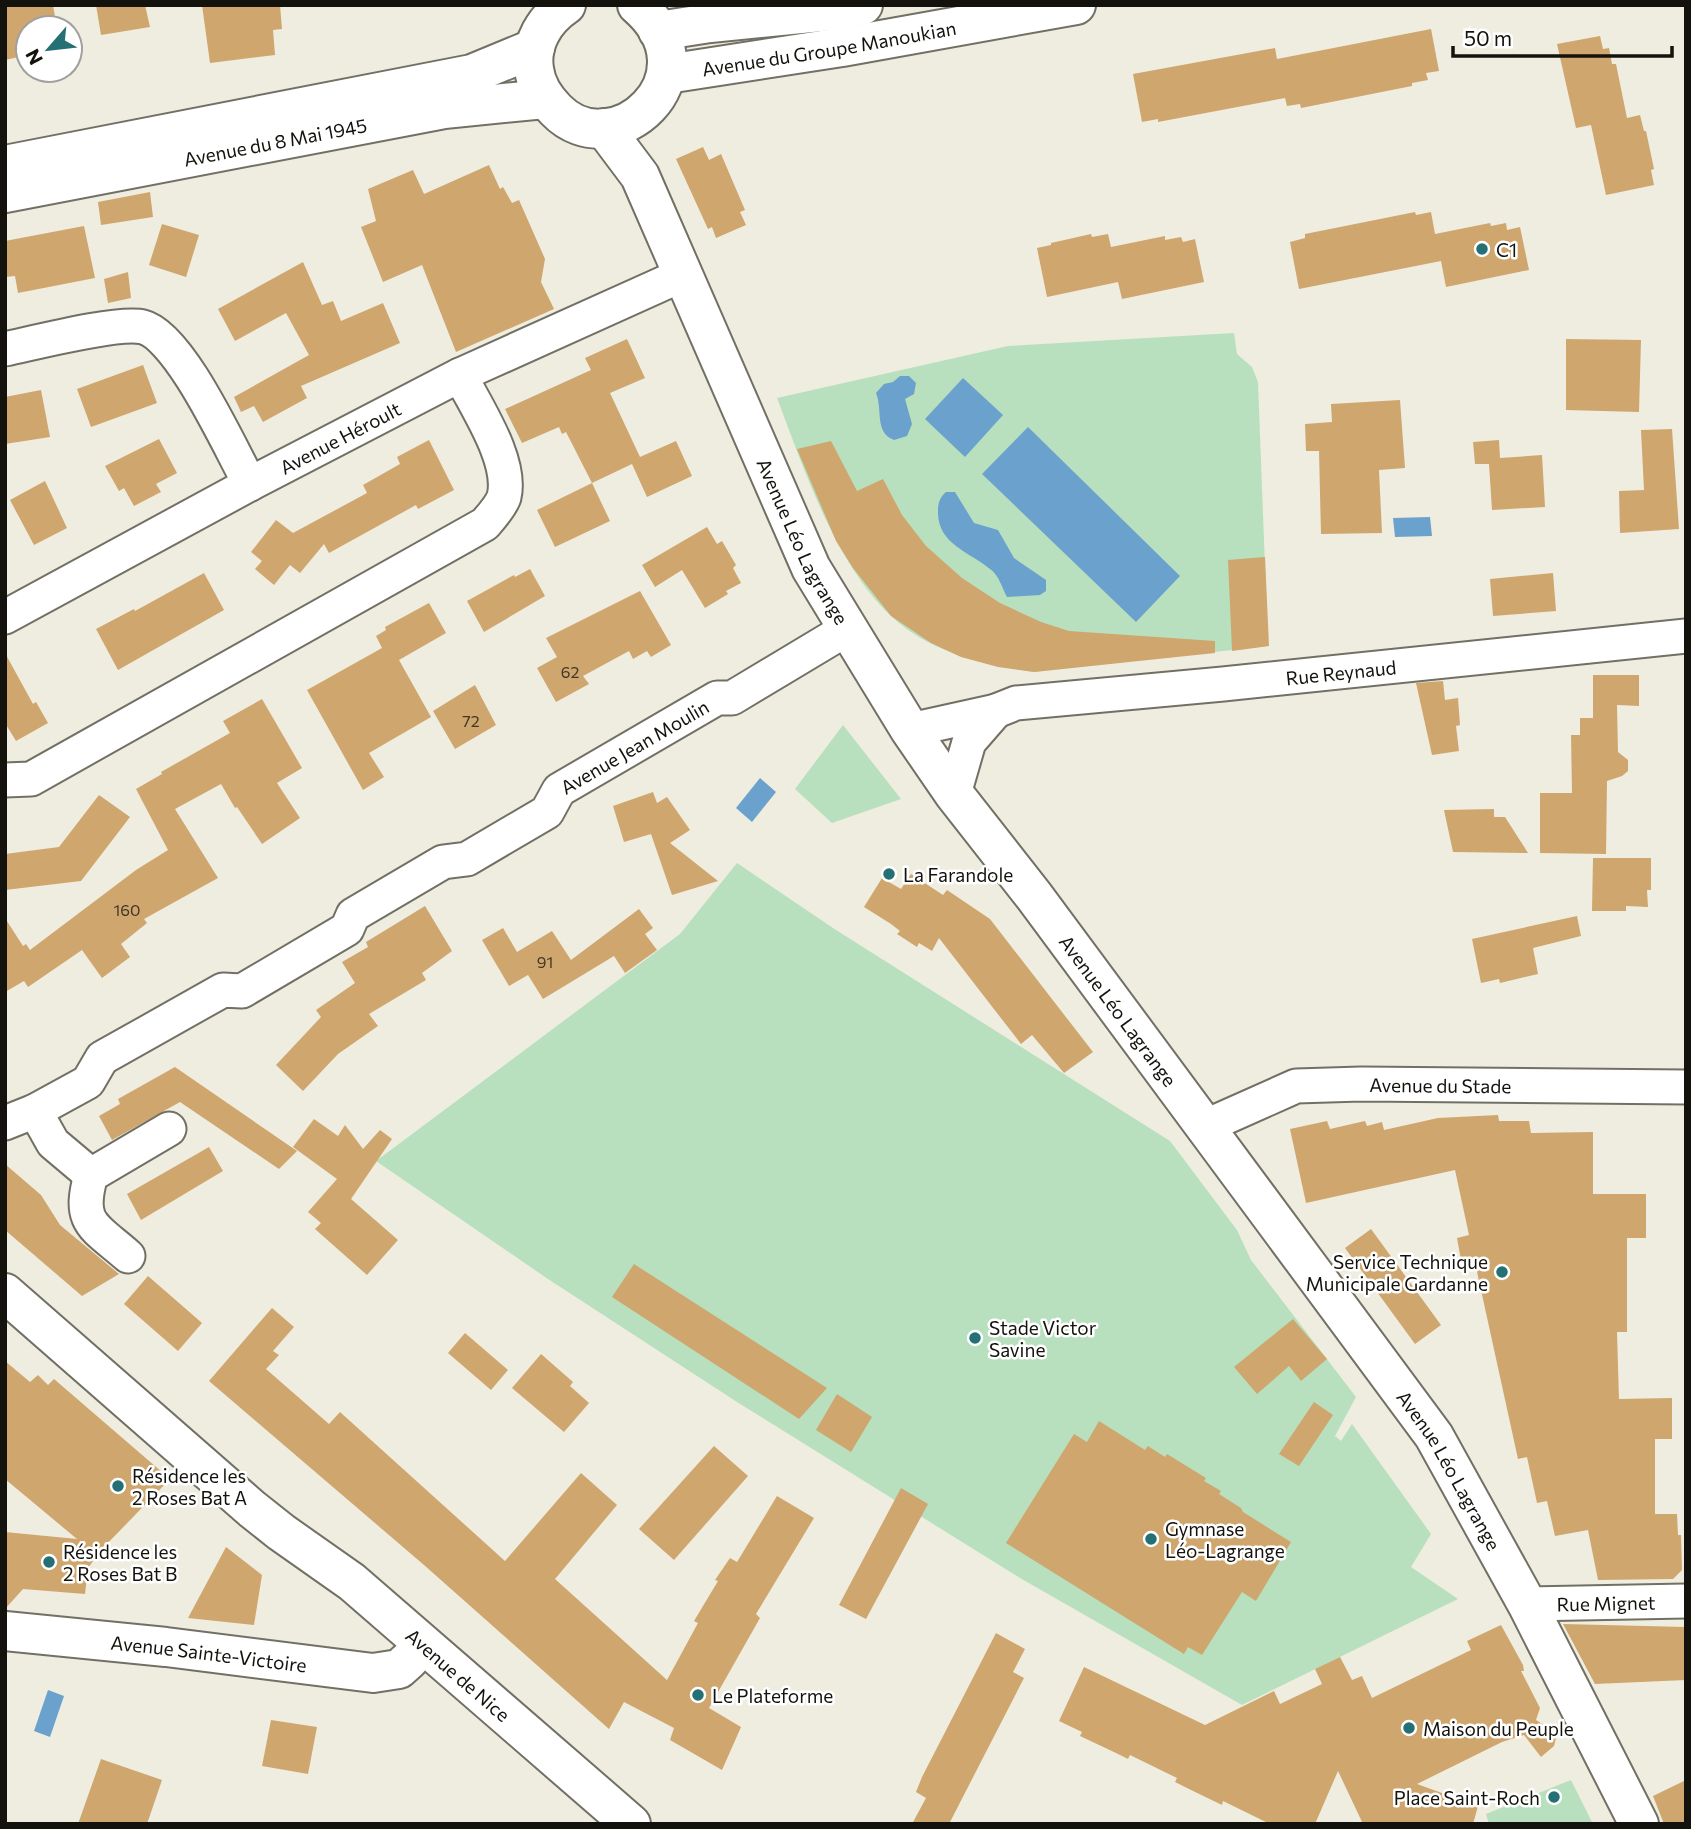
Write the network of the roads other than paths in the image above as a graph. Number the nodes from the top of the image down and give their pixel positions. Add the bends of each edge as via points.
1 (863, 5) edge
2 (1076, 5) edge
3 (648, 18) edge
4 (550, 19) edge
5 (667, 74) junction
6 (545, 99) junction
7 (641, 114) junction
8 (604, 128) junction
9 (115, 158) junction
10 (5, 165) edge
11 (640, 176) junction
12 (5, 192) edge
13 (682, 275) junction
14 (5, 349) edge
15 (460, 375) junction
16 (250, 484) junction
17 (5, 617) edge
18 (847, 629) junction
19 (1686, 636) edge
20 (996, 711) junction
21 (910, 730) junction
22 (5, 780) edge
23 (954, 794) junction
24 (1686, 1087) edge
25 (20, 1117) edge
26 (1204, 1127) junction
27 (169, 1129) dead end
28 (92, 1175) junction
29 (128, 1256) dead end
30 (5, 1293) edge
31 (281, 1532) junction
32 (1686, 1601) edge
33 (1527, 1604) junction
34 (5, 1631) edge
35 (408, 1660) junction
36 (596, 1824) edge
37 (631, 1824) edge
38 (1639, 1824) edge

1 - 3 main road, Avenue du Groupe Manoukian via 710,23
2 - 5 main road, Avenue du Groupe Manoukian
3 - 5 main road via 666,51
4 - 6 main road via 533,66
4 - 9 main road, Avenue du 8 Mai 1945 via 472,74
5 - 7 main road via 658,97
6 - 8 main road via 581,126
6 - 9 main road, Avenue du 8 Mai 1945 via 444,109
7 - 8 main road
7 - 11 main road, Avenue Léo Lagrange
8 - 11 main road, Avenue Léo Lagrange
9 - 10 main road, Avenue du 8 Mai 1945
9 - 12 main road, Avenue du 8 Mai 1945
11 - 13 main road, Avenue Léo Lagrange
13 - 15 street, Avenue Héroult
13 - 18 main road, Avenue Léo Lagrange via 811,568
14 - 16 street via 115,327 143,327 163,338 187,368
15 - 16 street, Avenue Héroult
15 - 22 street via 505,473 504,499 485,524 31,779
16 - 17 street, Avenue Héroult
18 - 21 main road, Avenue Léo Lagrange
18 - 25 street, Avenue Jean Moulin via 732,698 717,698 559,790 547,812 467,859 443,862 353,915 347,929 242,991 223,990 102,1058 88,1082
19 - 20 street, Rue Reynaud via 1016,702
20 - 21 street, Rue Reynaud
20 - 23 street via 969,742
21 - 23 main road, Avenue Léo Lagrange
23 - 26 main road, Avenue Léo Lagrange
24 - 26 street, Avenue du Stade via 1296,1086
25 - 28 street
26 - 33 main road, Avenue Léo Lagrange via 1434,1436
27 - 28 street
28 - 29 street via 85,1211 92,1224
30 - 31 main road, Avenue de Nice
31 - 35 main road, Avenue de Nice
31 - 37 main road, Avenue de Nice via 352,1582
32 - 33 street, Rue Mignet
33 - 38 main road, Avenue Léo Lagrange
34 - 35 main road, Avenue Sainte-Victoire via 373,1673 399,1669
35 - 36 main road, Avenue de Nice

